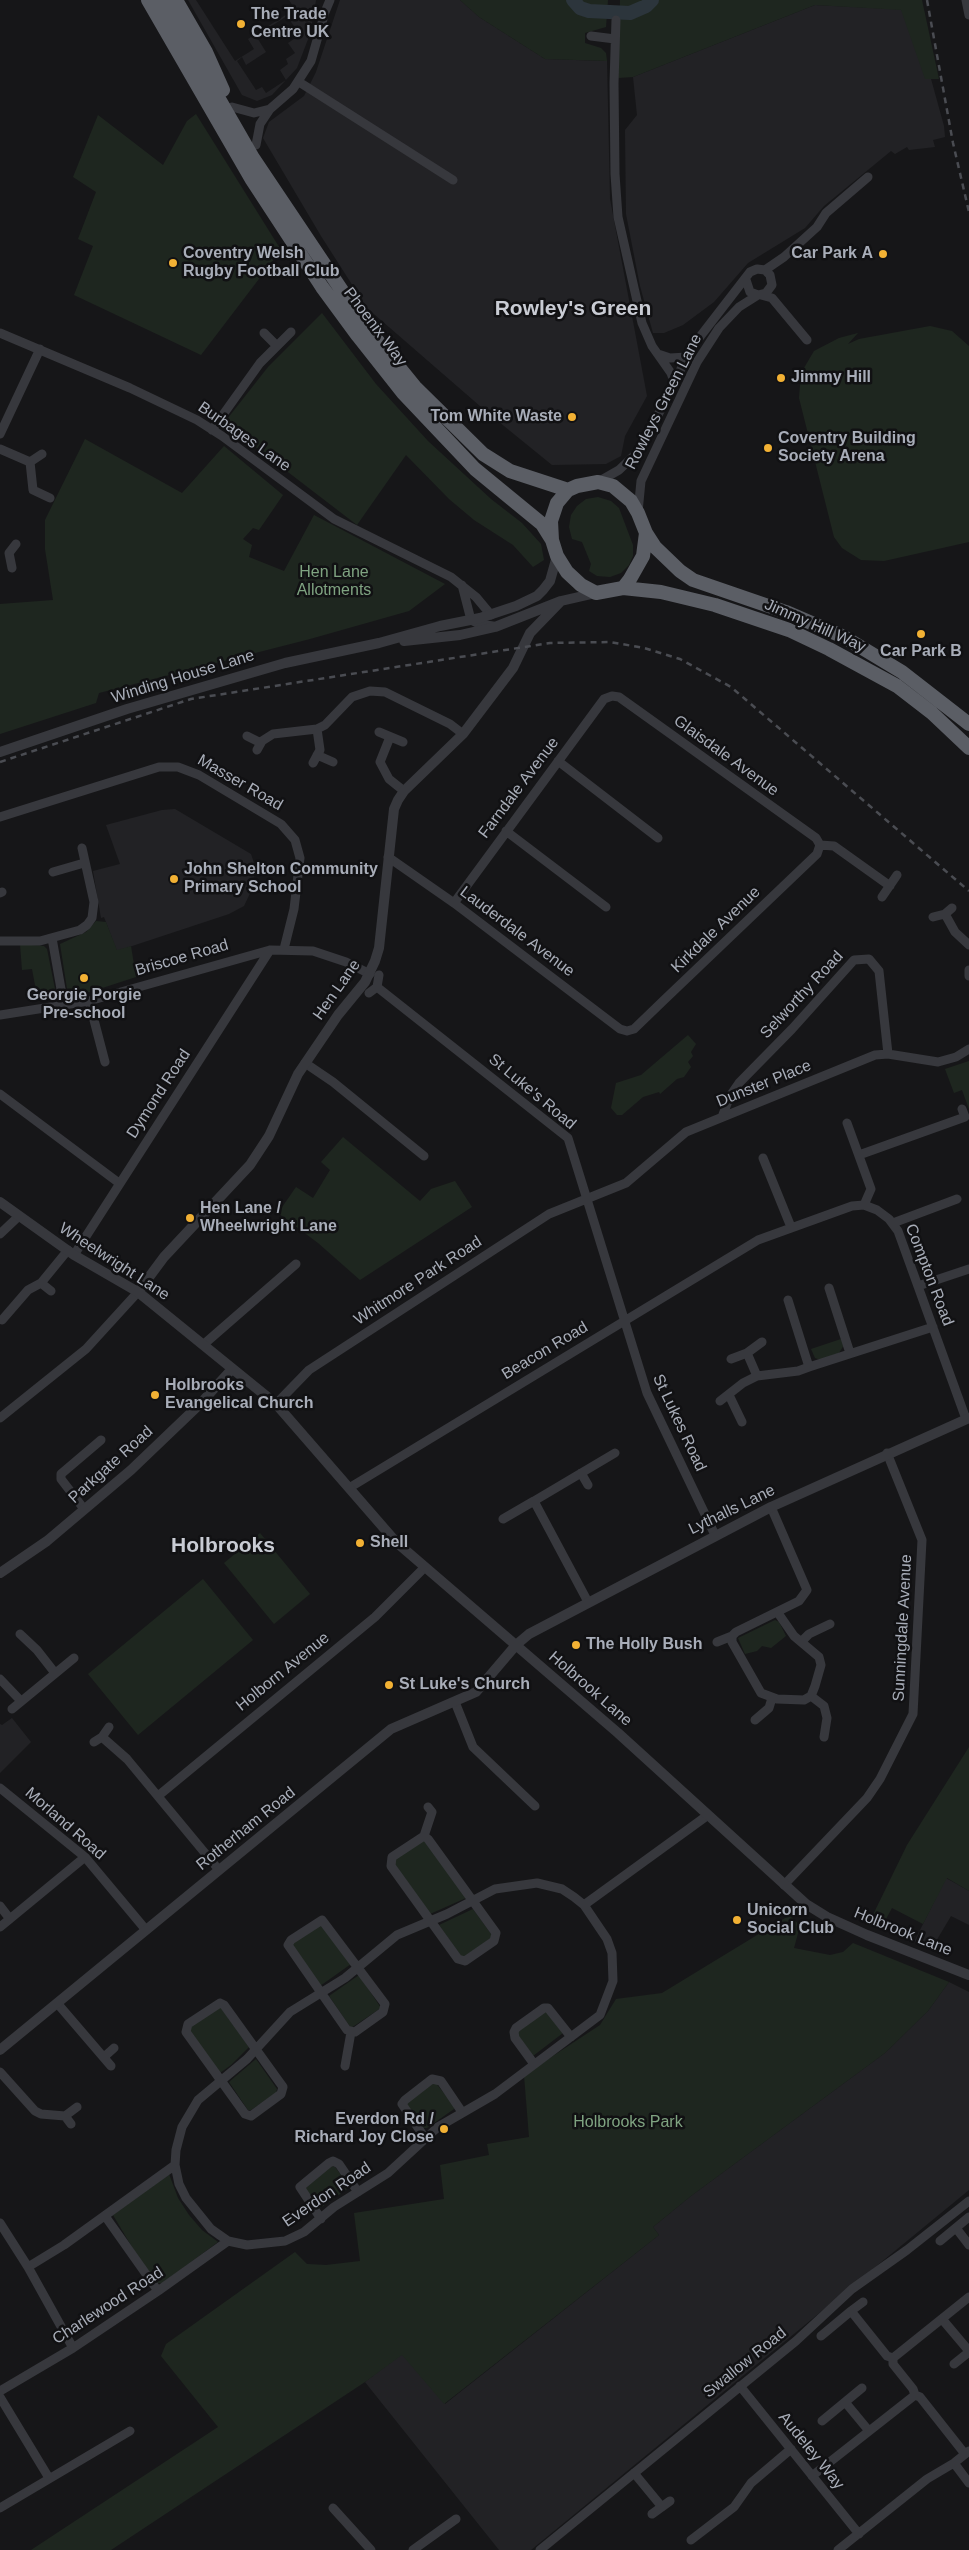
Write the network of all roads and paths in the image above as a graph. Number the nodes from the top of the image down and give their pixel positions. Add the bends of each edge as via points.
1 (148, 0) edge
2 (162, 0) edge
3 (176, 0) edge
4 (330, 0) edge
5 (966, 0) edge
6 (969, 15) edge
7 (616, 20) dead end
8 (591, 36) dead end
9 (615, 39) junction
10 (299, 82) junction
11 (232, 107) junction
12 (270, 109) junction
13 (256, 145) junction
14 (868, 177) dead end
15 (453, 180) dead end
16 (784, 257) junction
17 (765, 270) junction
18 (334, 279) junction
19 (746, 280) junction
20 (772, 282) junction
21 (760, 295) junction
22 (789, 318) junction
23 (291, 332) dead end
24 (0, 333) edge
25 (264, 333) dead end
26 (807, 340) dead end
27 (277, 346) junction
28 (40, 349) junction
29 (658, 354) junction
30 (687, 357) junction
31 (675, 384) junction
32 (212, 430) junction
33 (0, 434) edge
34 (0, 449) edge
35 (42, 454) dead end
36 (30, 462) junction
37 (598, 482) junction
38 (568, 490) junction
39 (50, 498) dead end
40 (638, 513) junction
41 (646, 533) junction
42 (552, 540) junction
43 (16, 544) dead end
44 (4, 552) edge
45 (557, 556) junction
46 (12, 568) dead end
47 (462, 584) junction
48 (623, 588) junction
49 (596, 593) junction
50 (538, 596) junction
51 (561, 601) junction
52 (530, 613) junction
53 (491, 615) junction
54 (471, 620) junction
55 (495, 627) junction
56 (530, 633) junction
57 (379, 643) junction
58 (612, 696) joint
59 (969, 724) edge
60 (317, 729) junction
61 (379, 732) dead end
62 (463, 734) junction
63 (248, 736) dead end
64 (390, 737) junction
65 (403, 742) dead end
66 (969, 748) edge
67 (0, 752) edge
68 (558, 761) junction
69 (333, 762) dead end
70 (404, 791) junction
71 (0, 817) edge
72 (506, 831) junction
73 (658, 838) dead end
74 (820, 845) junction
75 (82, 848) dead end
76 (388, 857) junction
77 (84, 863) junction
78 (53, 872) dead end
79 (897, 875) dead end
80 (890, 886) junction
81 (882, 897) dead end
82 (454, 903) junction
83 (606, 907) dead end
84 (933, 917) dead end
85 (52, 938) junction
86 (0, 941) edge
87 (969, 945) edge
88 (284, 949) junction
89 (270, 950) junction
90 (969, 970) edge
91 (374, 975) junction
92 (969, 976) edge
93 (377, 987) junction
94 (369, 993) dead end
95 (90, 1001) junction
96 (64, 1006) junction
97 (0, 1015) edge
98 (627, 1031) joint
99 (969, 1049) edge
100 (888, 1054) junction
101 (105, 1062) dead end
102 (306, 1063) junction
103 (0, 1094) edge
104 (722, 1117) junction
105 (965, 1117) edge
106 (847, 1123) dead end
107 (860, 1155) junction
108 (424, 1156) dead end
109 (763, 1158) dead end
110 (120, 1183) junction
111 (587, 1198) junction
112 (957, 1199) dead end
113 (0, 1202) edge
114 (864, 1205) junction
115 (19, 1216) junction
116 (893, 1223) junction
117 (791, 1227) junction
118 (0, 1234) edge
119 (71, 1252) junction
120 (296, 1264) dead end
121 (969, 1269) edge
122 (40, 1283) junction
123 (918, 1286) junction
124 (828, 1288) dead end
125 (51, 1291) dead end
126 (138, 1292) junction
127 (788, 1300) dead end
128 (2, 1320) dead end
129 (624, 1321) junction
130 (933, 1327) junction
131 (762, 1342) dead end
132 (203, 1345) junction
133 (747, 1353) junction
134 (850, 1353) junction
135 (731, 1359) dead end
136 (809, 1367) junction
137 (232, 1369) junction
138 (757, 1376) junction
139 (729, 1395) junction
140 (720, 1401) dead end
141 (276, 1404) junction
142 (0, 1418) edge
143 (968, 1419) edge
144 (742, 1422) dead end
145 (101, 1440) dead end
146 (615, 1453) dead end
147 (887, 1453) junction
148 (582, 1473) junction
149 (588, 1485) dead end
150 (349, 1488) junction
151 (534, 1501) junction
152 (771, 1507) junction
153 (84, 1509) junction
154 (503, 1519) dead end
155 (716, 1535) junction
156 (424, 1568) junction
157 (0, 1573) edge
158 (588, 1602) junction
159 (778, 1613) junction
160 (830, 1624) dead end
161 (20, 1634) dead end
162 (732, 1636) junction
163 (802, 1641) junction
164 (716, 1642) dead end
165 (516, 1645) junction
166 (74, 1658) dead end
167 (55, 1673) junction
168 (0, 1679) edge
169 (811, 1696) junction
170 (772, 1698) junction
171 (21, 1701) junction
172 (455, 1702) junction
173 (12, 1708) dead end
174 (755, 1720) dead end
175 (109, 1726) dead end
176 (824, 1736) dead end
177 (0, 1788) edge
178 (158, 1796) junction
179 (535, 1806) dead end
180 (428, 1807) dead end
181 (708, 1815) junction
182 (424, 1836) junction
183 (86, 1857) junction
184 (219, 1870) junction
185 (784, 1885) junction
186 (473, 1901) junction
187 (584, 1905) junction
188 (0, 1906) edge
189 (10, 1918) junction
190 (430, 1920) junction
191 (0, 1927) edge
192 (146, 1930) junction
193 (358, 1967) junction
194 (969, 1975) edge
195 (321, 1992) junction
196 (57, 2003) junction
197 (351, 2032) junction
198 (571, 2037) junction
199 (114, 2048) dead end
200 (255, 2049) junction
201 (0, 2050) edge
202 (104, 2056) junction
203 (534, 2064) junction
204 (111, 2066) dead end
205 (345, 2066) dead end
206 (0, 2072) edge
207 (221, 2081) junction
208 (77, 2106) dead end
209 (462, 2112) junction
210 (64, 2116) junction
211 (71, 2124) dead end
212 (426, 2138) junction
213 (175, 2165) junction
214 (358, 2192) junction
215 (969, 2201) edge
216 (105, 2216) junction
217 (969, 2217) edge
218 (321, 2219) junction
219 (0, 2223) edge
220 (956, 2228) junction
221 (228, 2240) junction
222 (940, 2241) dead end
223 (969, 2245) edge
224 (28, 2267) junction
225 (158, 2292) junction
226 (969, 2297) edge
227 (863, 2302) dead end
228 (851, 2311) junction
229 (942, 2319) junction
230 (821, 2336) dead end
231 (73, 2348) junction
232 (969, 2352) edge
233 (894, 2358) junction
234 (954, 2364) dead end
235 (740, 2386) junction
236 (862, 2388) dead end
237 (0, 2391) edge
238 (914, 2395) junction
239 (0, 2397) edge
240 (845, 2402) junction
241 (822, 2421) dead end
242 (130, 2431) dead end
243 (869, 2432) junction
244 (791, 2449) junction
245 (967, 2453) edge
246 (954, 2464) junction
247 (634, 2473) junction
248 (812, 2476) junction
249 (49, 2478) junction
250 (969, 2483) edge
251 (670, 2501) dead end
252 (662, 2507) junction
253 (0, 2508) edge
254 (333, 2508) dead end
255 (652, 2514) dead end
256 (456, 2519) dead end
257 (859, 2534) junction
258 (691, 2540) dead end
259 (371, 2550) edge
260 (413, 2550) edge
261 (540, 2550) edge
262 (838, 2550) edge

1 - 42 highway, Phoenix Way via 252,180 358,336 403,393 475,469 542,524
2 - 18 highway, Phoenix Way via 253,158
3 - 11 highway
4 - 10 street via 311,61
5 - 6 street
7 - 9 street, Rowleys Green Lane
8 - 9 street
9 - 29 street, Rowleys Green Lane via 618,217 642,323
10 - 12 street
10 - 15 street
11 - 12 street via 254,113
11 - 13 highway
12 - 13 street via 260,124
13 - 18 highway
14 - 16 street
16 - 17 street
16 - 20 street
17 - 19 street via 753,270
17 - 20 street
18 - 38 highway, Phoenix Way via 367,328 415,387 469,442 510,472
19 - 21 street via 750,292
19 - 30 street, Rowleys Green Lane
20 - 21 street via 769,290
20 - 22 street via 776,295 789,311
21 - 22 street via 772,298
21 - 40 street, Rowleys Green Lane via 739,307 697,362 641,481
22 - 26 street
23 - 27 street
24 - 28 street, Burbages Lane
25 - 27 street
27 - 32 street via 260,363
28 - 32 street, Burbages Lane via 130,388
28 - 33 street
29 - 30 street, Rowleys Green Lane via 670,358
29 - 31 street, Rowleys Green Lane
30 - 31 street, Rowleys Green Lane
31 - 37 street, Rowleys Green Lane via 641,450 619,470
32 - 47 street, Burbages Lane via 334,519
34 - 36 street
35 - 36 street
36 - 39 street via 33,490
37 - 38 highway
37 - 40 highway via 622,492
38 - 42 highway via 553,512
40 - 41 highway
41 - 48 highway via 638,568
41 - 59 highway, Jimmy Hill Way via 656,547 693,580 786,612 844,638 902,672
42 - 45 highway
43 - 44 street
44 - 46 street
45 - 49 highway via 567,572
45 - 50 street via 550,581
47 - 53 street, Burbages Lane
47 - 54 street
48 - 49 highway
48 - 66 highway, Jimmy Hill Way via 661,592 716,605 821,645 897,686
49 - 51 street, Winding House Lane
50 - 52 street, Hen Lane
50 - 53 street, Winding House Lane
51 - 52 street, Winding House Lane
51 - 56 street, Hen Lane
52 - 55 street, Winding House Lane
52 - 56 street, Hen Lane
53 - 54 street, Winding House Lane
54 - 55 street
54 - 57 street, Winding House Lane
55 - 57 street, Winding House Lane via 460,635
56 - 62 street, Hen Lane via 513,668
57 - 67 street, Winding House Lane via 285,663 193,689
58 - 68 street, Farndale Avenue via 604,699
58 - 74 street, Glaisdale Avenue via 627,703 816,838
60 - 62 street via 331,720 352,697 379,691 450,724
60 - 63 street via 273,734 259,747
60 - 69 street via 320,742 315,759
61 - 64 street
62 - 70 street, Hen Lane
64 - 65 street
64 - 70 street via 380,762 389,779
68 - 72 street, Farndale Avenue
68 - 73 street
70 - 76 street, Hen Lane via 394,809
71 - 88 street, Masser Road via 159,767 178,767 199,775 281,824 295,840 300,858 294,909
72 - 82 street, Farndale Avenue
72 - 83 street
74 - 80 street via 834,846
74 - 98 street, Kirkdale Avenue via 817,854 634,1029
75 - 77 street
76 - 82 street, Lauderdale Avenue
76 - 91 street, Hen Lane
77 - 78 street
77 - 85 street via 94,902 92,918 80,930
79 - 80 street
80 - 81 street
82 - 98 street, Lauderdale Avenue via 620,1029
84 - 87 street via 948,911 955,932
85 - 86 street
85 - 96 street
88 - 89 street, Briscoe Road
88 - 91 street, Briscoe Road via 328,955
89 - 95 street, Briscoe Road
89 - 110 street, Dymond Road
90 - 92 street
91 - 93 street
91 - 102 street, Hen Lane via 338,1015
93 - 94 street
93 - 111 street, St Luke's Road via 568,1138
95 - 96 street, Briscoe Road
95 - 101 street
96 - 97 street, Briscoe Road
99 - 100 street, Dunster Place via 938,1062
100 - 104 street, Dunster Place via 875,1055
100 - 104 street, Selworthy Road via 879,971 869,959 854,960 739,1083
102 - 108 street
102 - 126 street, Hen Lane via 269,1136 250,1165 164,1258
103 - 110 street
104 - 111 street, Dunster Place via 686,1132 626,1183
105 - 107 street
106 - 107 street
107 - 114 street via 870,1189
109 - 117 street
110 - 119 street, Dymond Road
111 - 129 street, St Luke's Road
111 - 141 street, Whitmore Park Road via 549,1214 309,1370
112 - 116 street
113 - 115 street, Wheelwright Lane
114 - 116 street, Compton Road
114 - 117 street via 841,1208
115 - 118 street
115 - 119 street, Wheelwright Lane
116 - 123 street, Compton Road
117 - 129 street, Beacon Road via 758,1240
119 - 122 street, Dymond Road
119 - 126 street, Wheelwright Lane
120 - 132 street
121 - 123 street
122 - 125 street
122 - 128 street, Dymond Road via 28,1290
123 - 130 street, Compton Road
124 - 134 street
126 - 132 street, Wheelwright Lane
126 - 142 street via 82,1353
127 - 136 street
129 - 150 street, Beacon Road
129 - 155 street, St Lukes Road via 647,1393
130 - 134 street
130 - 143 street, Compton Road
131 - 133 street
132 - 137 street, Wheelwright Lane
133 - 135 street
133 - 138 street
134 - 136 street
136 - 138 street
137 - 141 street, Holbrook Lane
137 - 153 street, Parkgate Road via 144,1458
138 - 139 street
139 - 140 street
139 - 144 street
141 - 150 street, Holbrook Lane
143 - 147 street, Lythalls Lane
145 - 153 street via 61,1474 61,1479
146 - 148 street
147 - 152 street, Lythalls Lane
147 - 185 street, Sunningdale Avenue via 922,1540 914,1710 867,1798
148 - 149 street
148 - 151 street
150 - 156 street, Holbrook Lane via 383,1529
151 - 154 street
151 - 158 street
152 - 155 street, Lythalls Lane
152 - 159 street via 806,1590 799,1601
153 - 157 street, Parkgate Road
155 - 158 street, Lythalls Lane
156 - 165 street, Holbrook Lane
156 - 178 street, Holborn Avenue via 375,1617
158 - 165 street, Lythalls Lane
159 - 162 street
159 - 163 street
160 - 163 street
161 - 167 street
162 - 164 street
162 - 170 street via 732,1642 757,1687
163 - 169 street via 819,1657 821,1665
165 - 172 street, Rotherham Road via 476,1692
165 - 181 street, Holbrook Lane
166 - 167 street
167 - 171 street
168 - 171 street
169 - 170 street via 804,1700
169 - 176 street via 824,1706
170 - 174 street via 769,1708
171 - 173 street
172 - 179 street via 473,1747
172 - 184 street, Rotherham Road via 391,1730
175 - 178 street via 98,1739 127,1759
177 - 183 street, Morland Road
178 - 184 street
180 - 182 street via 432,1812
181 - 185 street, Holbrook Lane
181 - 187 street
182 - 186 street
182 - 190 street via 390,1861
183 - 189 street
183 - 192 street, Morland Road
184 - 192 street, Rotherham Road
185 - 194 street, Holbrook Lane via 827,1917
186 - 187 street, Everdon Road via 495,1889 536,1883 562,1889
186 - 190 street, Everdon Road
186 - 190 street via 496,1937 465,1961 458,1959
187 - 198 street, Everdon Road via 607,1939 613,1959 613,1981 600,2015
188 - 189 street
189 - 191 street
190 - 193 street, Everdon Road via 397,1935
192 - 196 street, Rotherham Road
193 - 195 street, Everdon Road
193 - 195 street via 326,1923 318,1921 288,1945
193 - 197 street via 386,2008 356,2032
195 - 197 street
195 - 200 street, Everdon Road via 290,2012
196 - 201 street, Rotherham Road
196 - 202 street
197 - 205 street
198 - 203 street, Everdon Road
198 - 203 street via 548,2008 516,2028 515,2038
199 - 202 street
200 - 207 street, Everdon Road
200 - 207 street via 283,2087 281,2094 248,2116
200 - 207 street via 220,2003 188,2024 186,2032
202 - 204 street
203 - 209 street, Everdon Road via 495,2094
206 - 210 street via 35,2111
207 - 213 street, Everdon Road via 210,2088 190,2112 178,2137
208 - 210 street
209 - 212 street, Everdon Road
209 - 212 street via 441,2081 432,2079 402,2104
210 - 211 street
212 - 214 street, Everdon Road via 388,2173
213 - 216 street
213 - 221 street, Everdon Road via 177,2179 186,2198 211,2229
214 - 218 street, Everdon Road
214 - 218 street via 339,2164 329,2163 300,2187
215 - 235 street, Swallow Road via 852,2289 796,2341
216 - 224 street
216 - 225 street
217 - 220 street
218 - 221 street, Everdon Road via 285,2241 247,2245
219 - 224 street
220 - 222 street
220 - 223 street
221 - 225 street, Charlewood Road
224 - 231 street
225 - 231 street, Charlewood Road
226 - 229 street
227 - 228 street
228 - 230 street
228 - 233 street via 887,2356
229 - 232 street
229 - 233 street
231 - 237 street, Charlewood Road
232 - 234 street
233 - 238 street via 893,2364 914,2389
235 - 244 street, Audeley Way
235 - 247 street, Swallow Road
236 - 240 street
238 - 243 street
238 - 245 street via 920,2397
239 - 249 street
240 - 241 street
240 - 243 street
242 - 249 street
243 - 248 street
244 - 248 street, Audeley Way
244 - 258 street via 758,2477 734,2507
245 - 246 street
246 - 250 street
246 - 257 street via 927,2479
247 - 252 street
247 - 261 street, Swallow Road
248 - 257 street, Audeley Way
249 - 253 street
251 - 252 street
252 - 255 street
254 - 259 street
256 - 260 street
257 - 262 street

